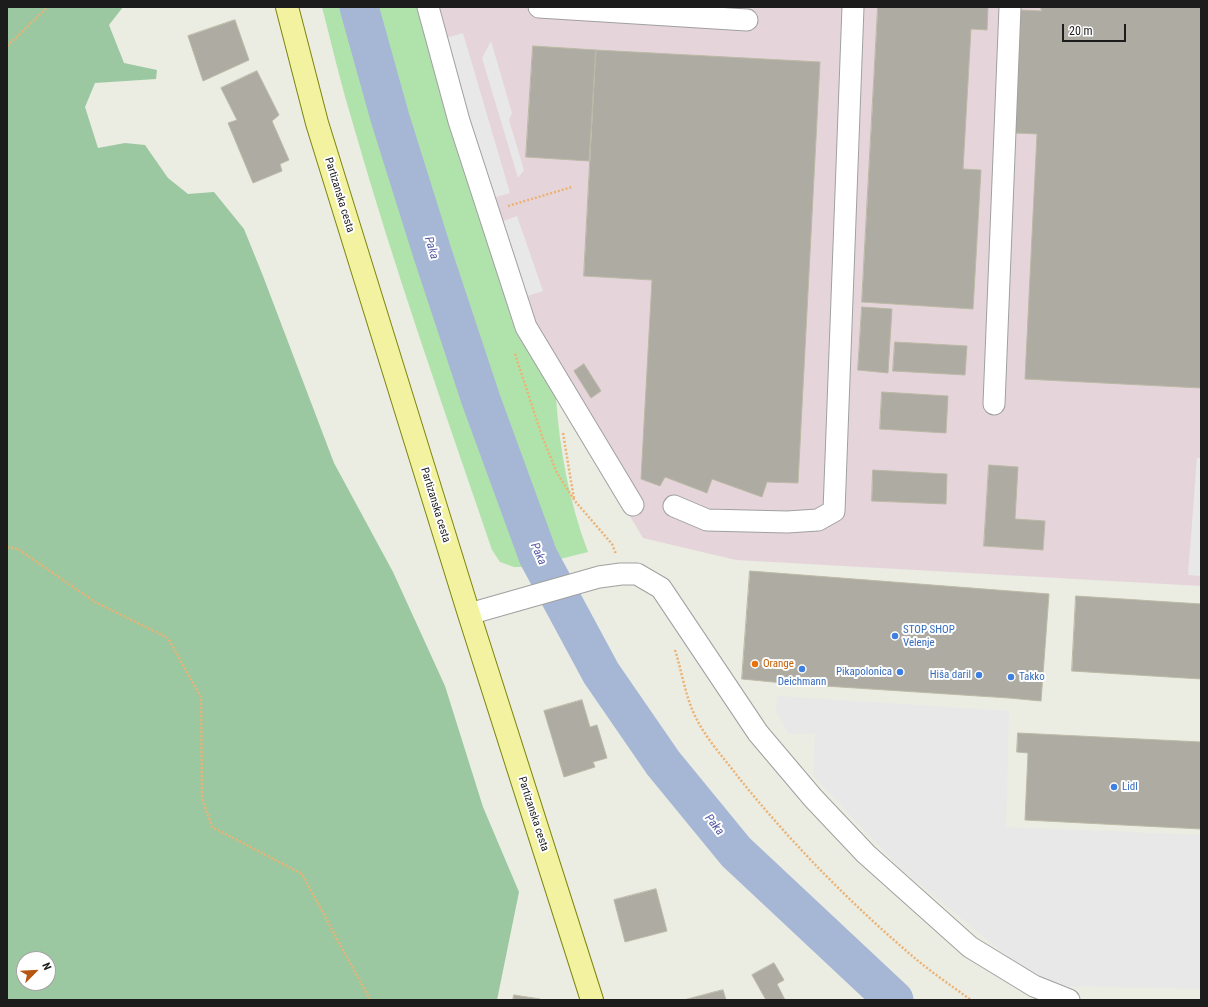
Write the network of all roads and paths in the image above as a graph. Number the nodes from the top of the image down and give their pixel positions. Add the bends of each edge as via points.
1 (48, 7) edge
2 (287, 7) edge
3 (428, 7) edge
4 (539, 7) edge
5 (853, 7) edge
6 (1010, 7) edge
7 (747, 20) dead end
8 (7, 46) edge
9 (572, 187) dead end
10 (488, 211) junction
11 (994, 404) dead end
12 (563, 432) dead end
13 (633, 506) dead end
14 (674, 506) dead end
15 (7, 547) edge
16 (619, 558) dead end
17 (469, 614) junction
18 (673, 646) dead end
19 (370, 1000) edge
20 (592, 1000) edge
21 (971, 1000) edge
22 (1069, 1000) edge

1 - 8 path
2 - 17 main road, Partizanska cesta via 317,123
3 - 10 street via 459,121
4 - 7 street
5 - 14 street via 834,511 818,520 707,520
6 - 11 street
9 - 10 path
10 - 13 street via 526,327
12 - 16 path via 575,501 612,544
15 - 19 path via 18,549 95,602 168,638 201,697 202,798 212,827 302,874
17 - 20 main road, Partizanska cesta
17 - 22 street via 600,577 621,574 637,574 661,588 758,733 813,798 866,854 970,947 1034,986
18 - 21 path via 695,717 758,802 860,909 918,960

